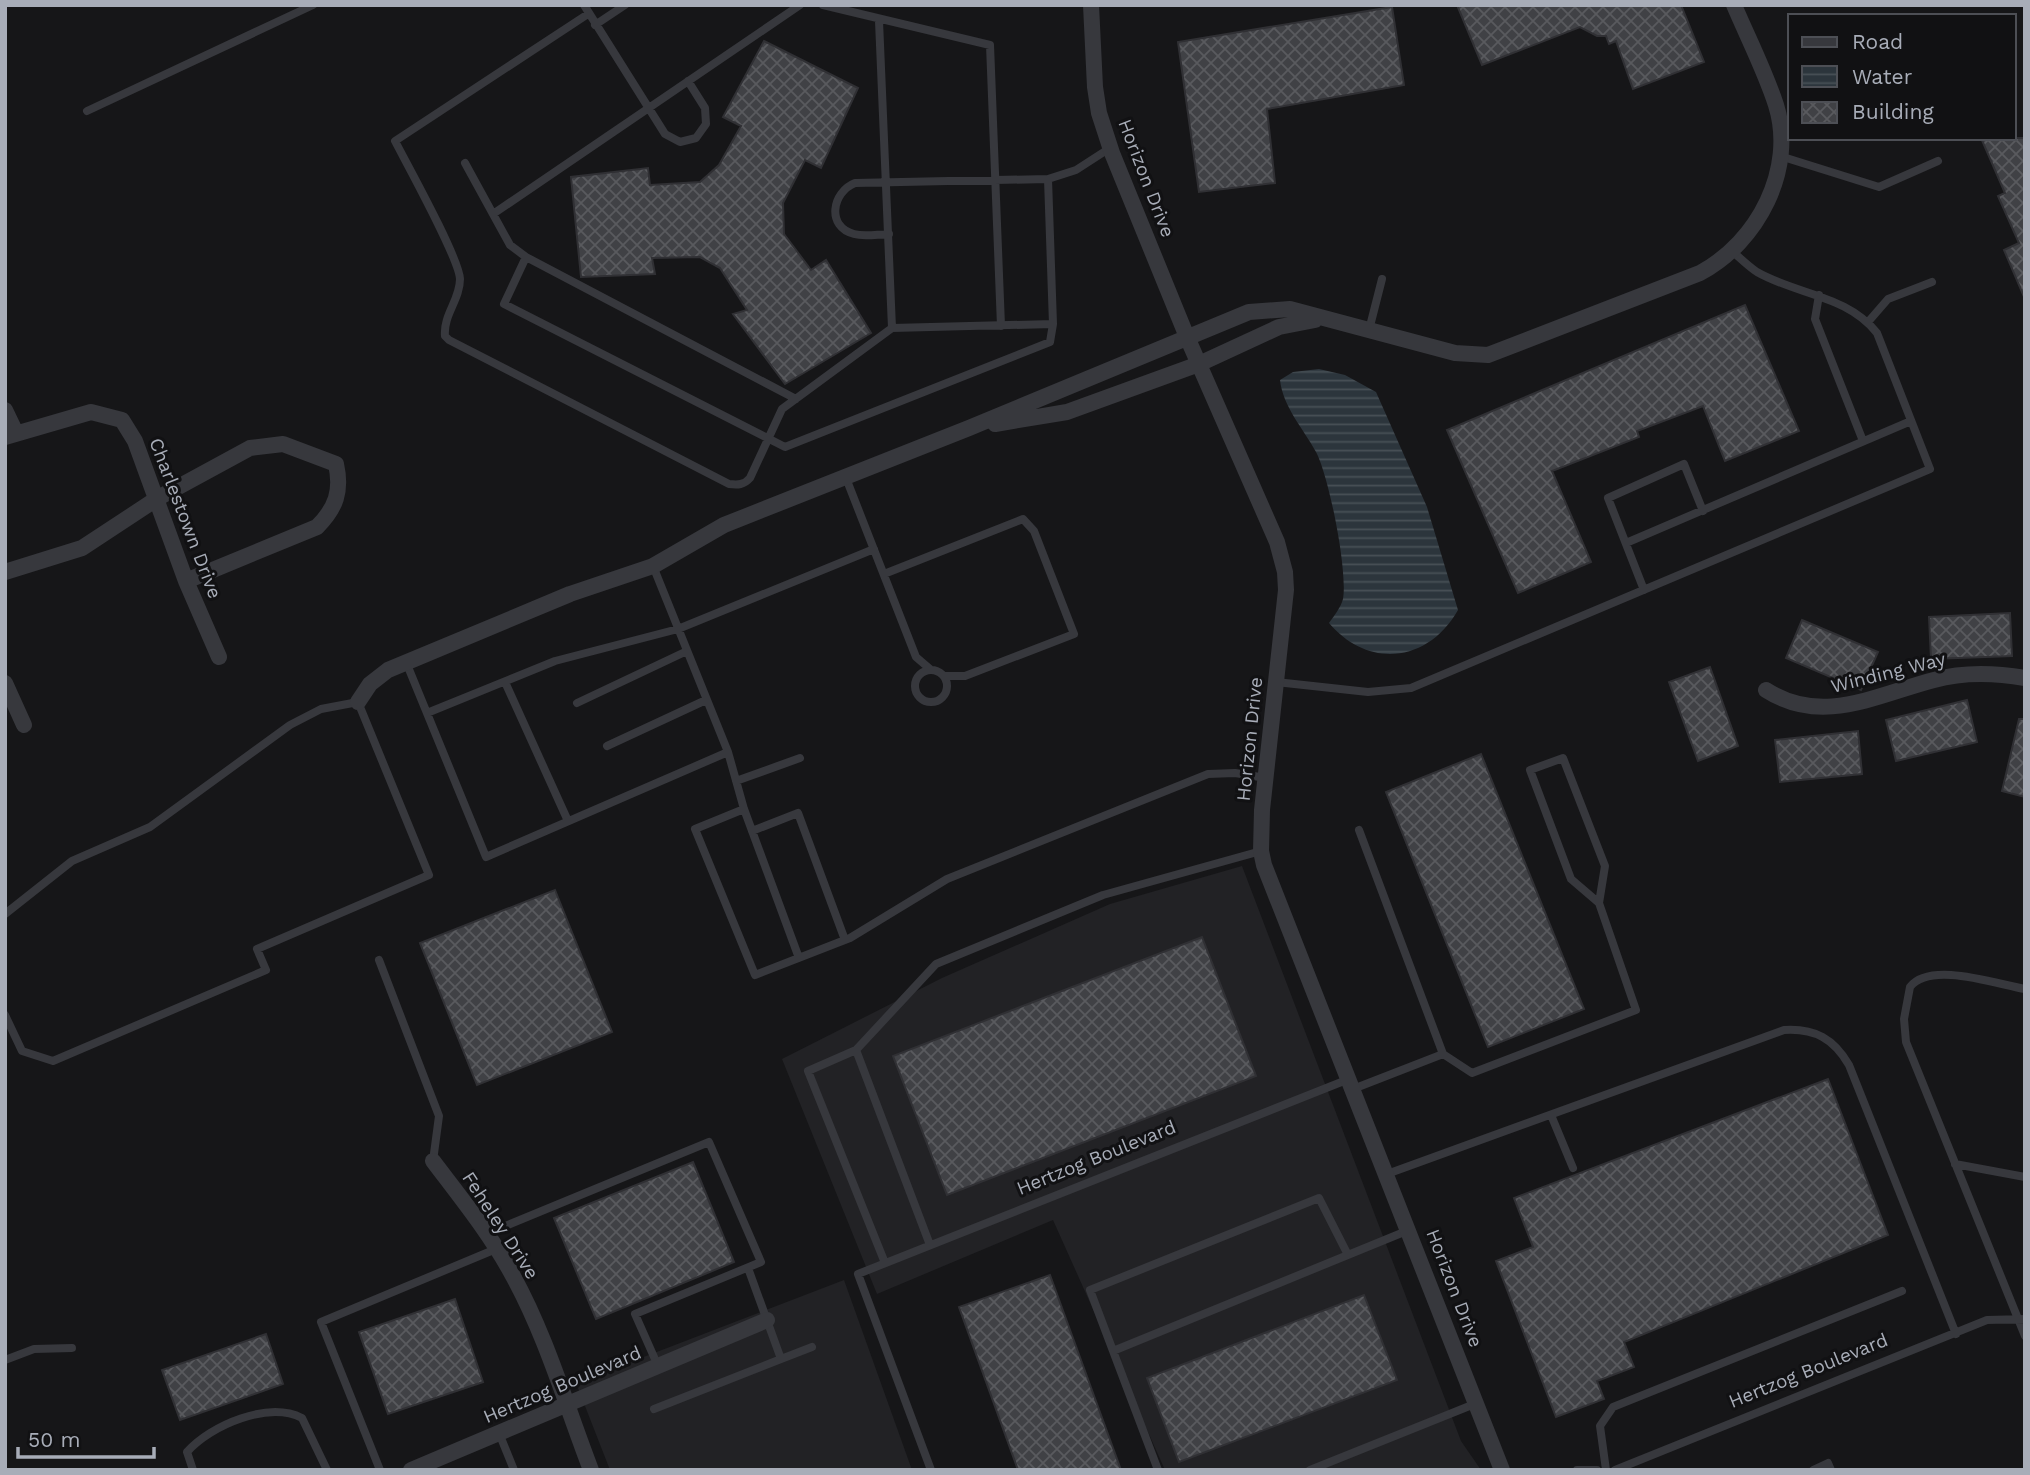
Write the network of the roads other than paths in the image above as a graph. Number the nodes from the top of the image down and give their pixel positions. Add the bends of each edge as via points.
1 (313, 5) edge
2 (584, 5) edge
3 (625, 5) edge
4 (800, 5) edge
5 (822, 5) edge
6 (1091, 5) edge
7 (1734, 5) edge
8 (588, 14) junction
9 (878, 21) junction
10 (595, 25) junction
11 (688, 81) junction
12 (648, 108) junction
13 (88, 111) dead end
14 (1110, 148) junction
15 (1780, 156) junction
16 (1938, 162) dead end
17 (465, 163) dead end
18 (1048, 179) junction
19 (996, 180) junction
20 (886, 182) junction
21 (493, 214) junction
22 (889, 234) junction
23 (1732, 251) junction
24 (526, 257) junction
25 (1382, 279) dead end
26 (1932, 282) dead end
27 (1819, 295) junction
28 (1321, 319) junction
29 (1868, 322) junction
30 (1053, 324) junction
31 (1001, 326) junction
32 (892, 328) junction
33 (1369, 331) junction
34 (1187, 337) junction
35 (1199, 364) junction
36 (796, 399) junction
37 (5, 410) edge
38 (1911, 421) junction
39 (969, 428) junction
40 (11, 435) edge
41 (768, 439) junction
42 (1863, 441) junction
43 (846, 478) junction
44 (158, 498) junction
45 (1703, 511) junction
46 (1626, 543) junction
47 (874, 549) junction
48 (653, 566) junction
49 (5, 572) edge
50 (884, 574) junction
51 (186, 581) junction
52 (1644, 590) junction
53 (678, 628) junction
54 (687, 651) junction
55 (219, 657) dead end
56 (406, 662) junction
57 (930, 669) junction
58 (945, 676) junction
59 (2025, 678) edge
60 (505, 682) junction
61 (1276, 682) junction
62 (5, 683) edge
63 (1766, 690) dead end
64 (706, 700) junction
65 (358, 702) junction
66 (577, 703) dead end
67 (427, 713) junction
68 (24, 725) dead end
69 (607, 746) dead end
70 (728, 752) junction
71 (800, 758) dead end
72 (1266, 778) junction
73 (736, 781) junction
74 (744, 809) junction
75 (568, 821) junction
76 (1359, 830) dead end
77 (752, 831) junction
78 (1261, 851) junction
79 (1599, 903) junction
80 (5, 914) edge
81 (845, 940) junction
82 (799, 958) junction
83 (379, 960) dead end
84 (2025, 989) edge
85 (5, 1015) edge
86 (856, 1051) junction
87 (1443, 1054) junction
88 (1351, 1084) junction
89 (1551, 1115) junction
90 (433, 1161) joint
91 (1955, 1164) junction
92 (1573, 1168) dead end
93 (1387, 1174) junction
94 (2025, 1177) edge
95 (1409, 1230) junction
96 (486, 1234) junction
97 (930, 1245) junction
98 (496, 1249) junction
99 (1348, 1255) junction
100 (885, 1263) junction
101 (748, 1268) junction
102 (1902, 1291) dead end
103 (2021, 1318) edge
104 (767, 1320) junction
105 (1956, 1334) junction
106 (2025, 1336) edge
107 (811, 1347) dead end
108 (72, 1348) dead end
109 (1113, 1351) junction
110 (781, 1359) junction
111 (5, 1360) edge
112 (658, 1366) junction
113 (1477, 1403) junction
114 (566, 1406) junction
115 (654, 1409) dead end
116 (499, 1433) junction
117 (419, 1468) edge
118 (193, 1470) edge
119 (327, 1470) edge
120 (380, 1470) edge
121 (514, 1470) edge
122 (591, 1470) edge
123 (930, 1470) edge
124 (1158, 1470) edge
125 (1310, 1470) edge
126 (1502, 1470) edge
127 (1577, 1470) edge
128 (1597, 1470) edge
129 (1606, 1470) edge
130 (1615, 1470) edge
131 (1813, 1470) edge
132 (1831, 1470) edge

1 - 13 lane
2 - 8 lane
3 - 10 lane
4 - 11 lane
5 - 9 lane
6 - 14 street, Horizon Drive via 1095,87
7 - 15 street via 1776,106
8 - 10 lane
8 - 41 lane via 395,141 460,275 445,321 445,336 729,484 745,484
9 - 19 lane via 990,45
9 - 20 lane
10 - 12 lane
11 - 12 lane
11 - 12 lane via 707,116 696,138 672,139
12 - 21 lane
14 - 18 lane via 1076,170
14 - 34 street, Horizon Drive
15 - 16 lane via 1879,187
15 - 23 street via 1760,218
17 - 21 lane
18 - 19 lane
18 - 30 lane
19 - 20 lane
19 - 31 lane
20 - 22 lane
20 - 22 lane via 848,186 834,209 839,224 854,234
21 - 24 lane via 510,245
22 - 32 lane
23 - 27 lane via 1756,271
23 - 33 street via 1700,273 1489,355 1455,353
24 - 36 lane
24 - 41 lane via 504,304
25 - 33 lane
26 - 29 lane via 1888,299
27 - 29 lane
27 - 42 lane via 1815,318
28 - 33 street
28 - 34 street via 1290,309 1256,309
28 - 35 street via 1279,327
29 - 38 lane via 1877,333
30 - 31 lane
30 - 41 lane via 1050,342 785,447
31 - 32 lane
32 - 36 lane
34 - 35 street, Horizon Drive
34 - 39 street
35 - 39 street via 1067,412
35 - 61 street, Horizon Drive via 1281,555 1286,590
36 - 41 lane via 782,409
37 - 40 street
38 - 42 lane
38 - 52 lane via 1930,469
39 - 43 street
40 - 44 street, Charlestown Drive via 91,412 122,420
42 - 45 lane
43 - 47 lane
43 - 48 street via 723,526
44 - 49 street via 82,548
44 - 51 street, Charlestown Drive
44 - 51 street via 250,448 283,444 336,464 340,483 333,512 317,527
45 - 46 lane
45 - 46 lane via 1684,464 1608,498
46 - 52 lane
47 - 50 lane
47 - 53 lane
48 - 53 lane
48 - 56 street via 570,594
50 - 57 lane via 916,657
50 - 58 lane via 1024,519 1034,531 1073,634 965,676
51 - 55 street, Charlestown Drive
52 - 61 lane via 1411,688 1368,692
53 - 54 lane
53 - 60 lane via 555,661
54 - 64 lane
54 - 66 lane
56 - 65 street via 378,676
56 - 67 lane
57 - 58 lane
57 - 58 lane via 920,674 915,684 923,700 934,702 944,696
59 - 63 street, Winding Way via 1947,677 1827,709 1791,703
60 - 67 lane
60 - 75 lane
61 - 72 street, Horizon Drive
62 - 68 street
64 - 69 lane
64 - 70 lane
65 - 80 lane via 321,709 290,725 150,827 72,861
65 - 85 lane via 429,875 257,949 266,970 53,1061 22,1051
67 - 75 lane via 486,857
70 - 73 lane
70 - 75 lane
71 - 73 lane
72 - 78 street, Horizon Drive
72 - 81 lane via 1209,774 947,879
73 - 74 lane
74 - 77 lane
74 - 82 lane via 695,829 755,975
76 - 87 lane
77 - 81 lane via 798,813
77 - 82 lane
78 - 86 lane via 1103,895 936,964
78 - 88 street, Horizon Drive via 1273,892
79 - 79 lane via 1605,866 1563,758 1530,770 1571,879
79 - 87 lane via 1636,1010 1472,1073
81 - 82 lane
83 - 90 lane via 439,1116
84 - 91 lane via 1940,974 1919,979 1907,994 1906,1042
86 - 97 lane
86 - 100 lane via 808,1071
87 - 88 lane, Hertzog Boulevard
88 - 93 street, Horizon Drive
88 - 97 lane, Hertzog Boulevard
89 - 92 lane
89 - 93 lane
89 - 105 lane via 1784,1030 1806,1030 1825,1037 1849,1065
90 - 96 street, Feheley Drive
91 - 94 lane
91 - 103 lane
93 - 95 street, Horizon Drive
95 - 99 lane
95 - 113 street, Horizon Drive
96 - 98 street, Feheley Drive
96 - 101 lane via 709,1142 761,1262
97 - 100 lane, Hertzog Boulevard
98 - 114 street, Feheley Drive via 533,1318
98 - 120 lane via 320,1322
99 - 109 lane
99 - 109 lane via 1319,1198 1090,1290
100 - 123 lane, Hertzog Boulevard via 858,1274
101 - 104 lane
101 - 112 lane via 635,1314
102 - 129 lane via 1613,1407 1600,1426
103 - 105 lane, Hertzog Boulevard via 1987,1320
103 - 106 lane
104 - 110 lane
104 - 112 street, Hertzog Boulevard
105 - 130 lane, Hertzog Boulevard
107 - 110 lane
108 - 111 lane via 34,1349
109 - 124 lane
110 - 115 lane
112 - 114 street, Hertzog Boulevard
113 - 125 lane
113 - 126 street, Horizon Drive
114 - 116 street, Hertzog Boulevard
114 - 122 street, Feheley Drive
116 - 117 street, Hertzog Boulevard
116 - 121 lane
118 - 119 lane via 187,1452 200,1438 258,1413 280,1412 302,1418
127 - 128 lane
131 - 132 lane via 1828,1463

